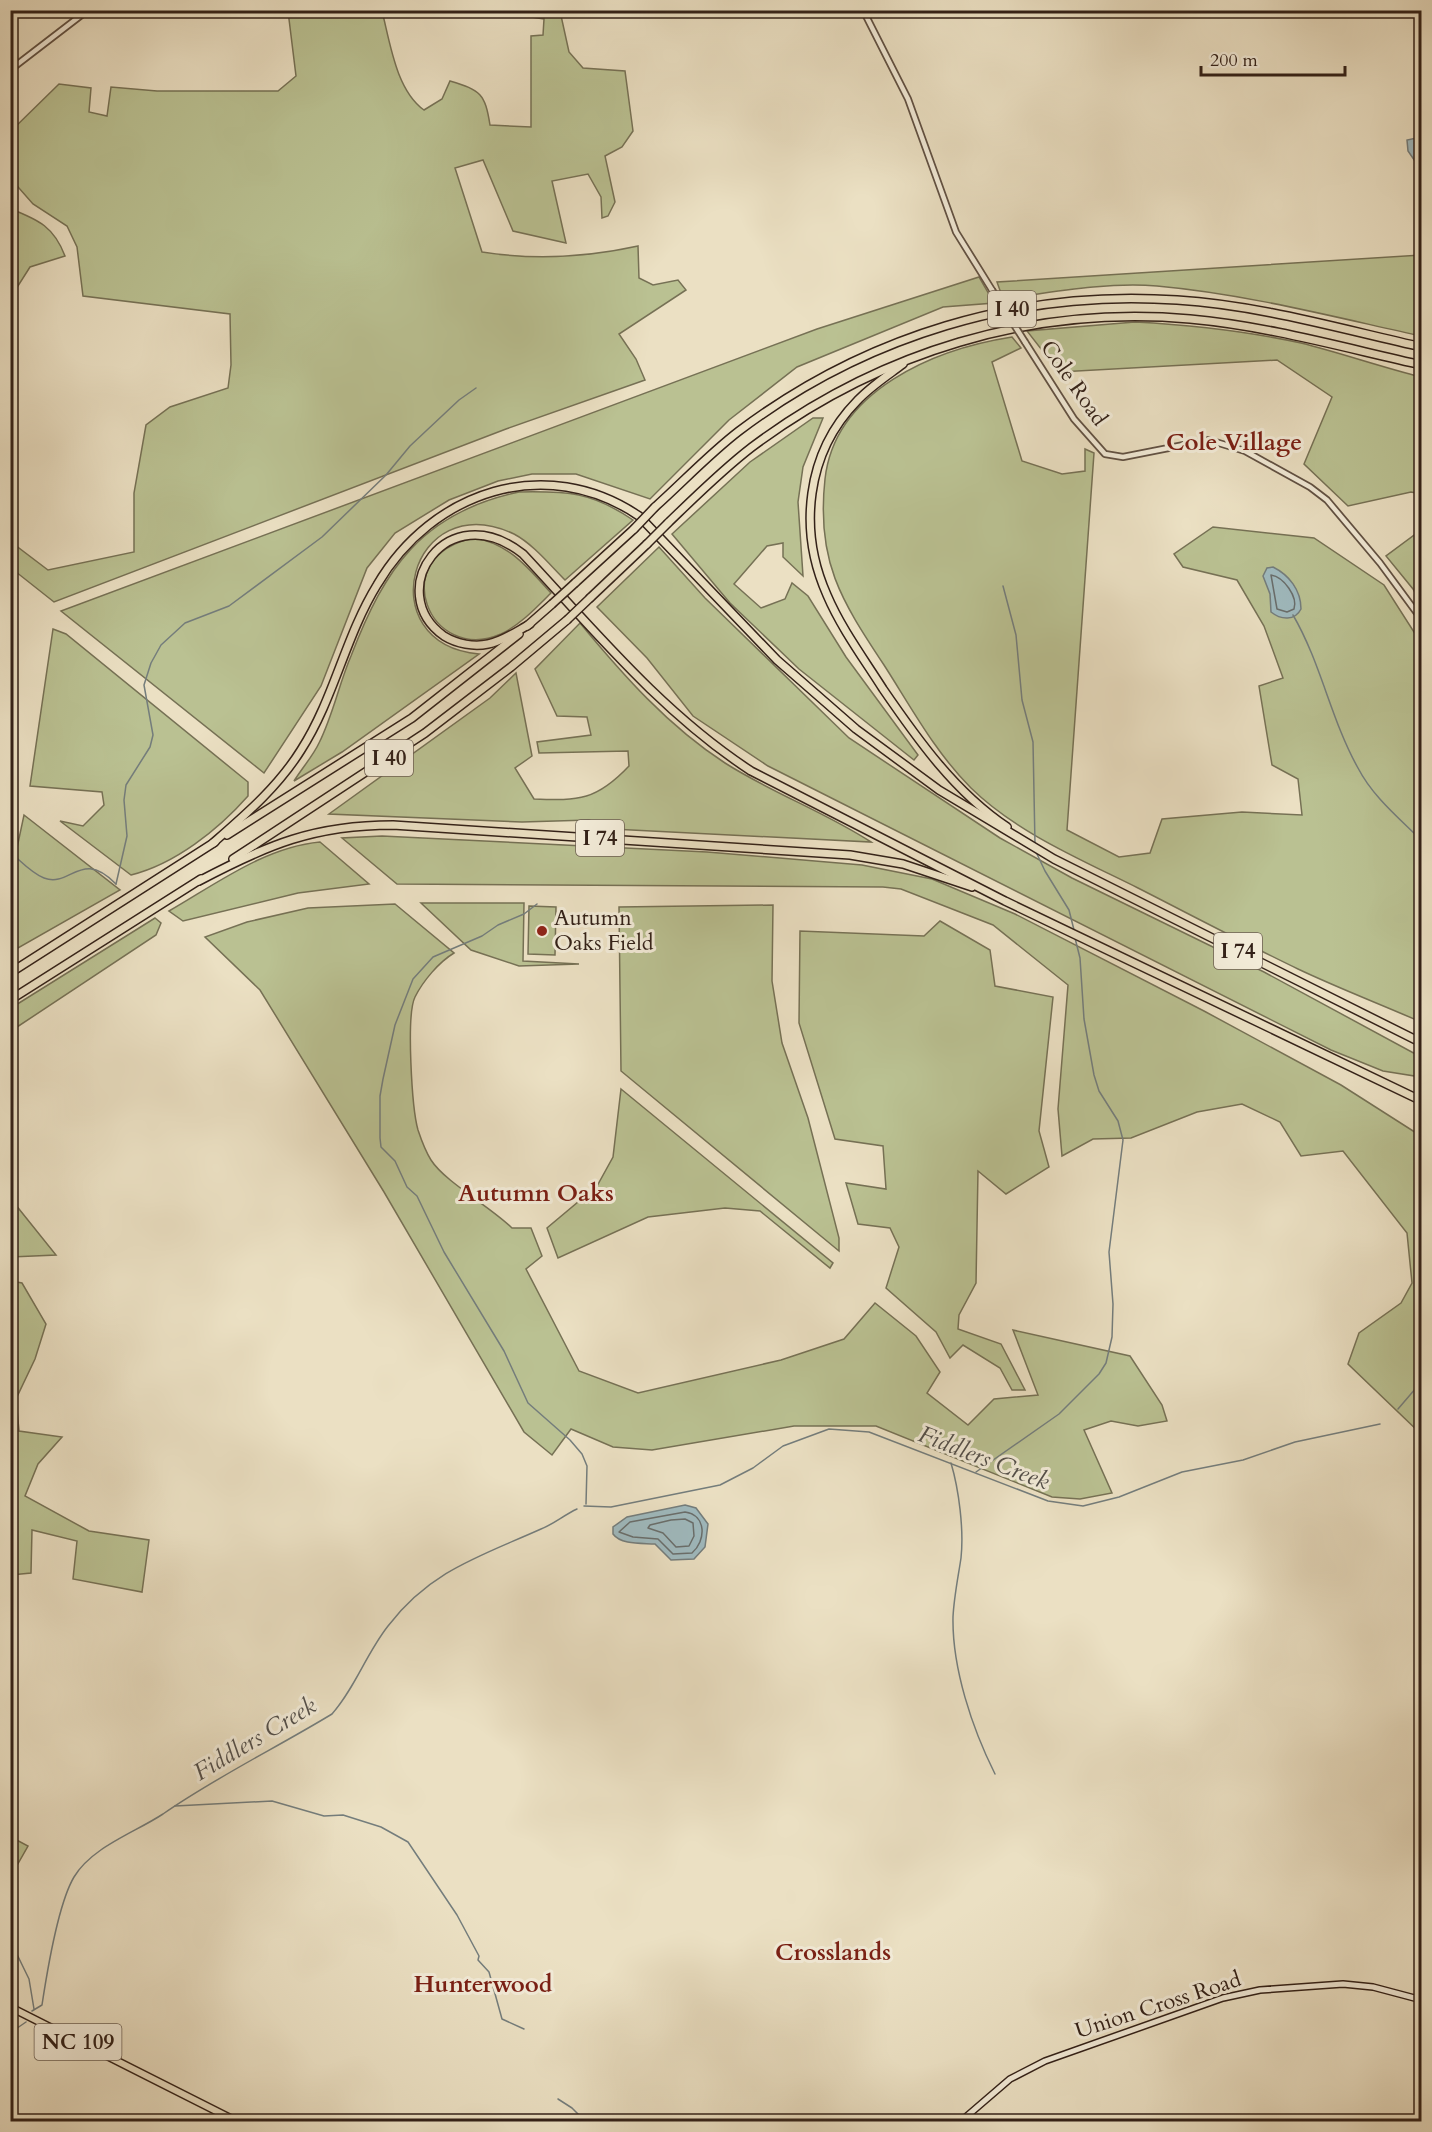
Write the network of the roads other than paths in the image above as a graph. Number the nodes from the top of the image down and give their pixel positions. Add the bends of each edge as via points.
1 (88, 10) edge
2 (863, 10) edge
3 (10, 70) edge
4 (1422, 347) edge
5 (915, 355) junction
6 (1422, 365) edge
7 (1422, 620) edge
8 (530, 624) junction
9 (213, 843) junction
10 (1054, 859) junction
11 (199, 880) junction
12 (1005, 901) junction
13 (10, 973) edge
14 (10, 1000) edge
15 (1422, 1043) edge
16 (1422, 1101) edge
17 (1422, 2000) edge
18 (10, 2007) edge
19 (238, 2121) edge
20 (960, 2121) edge

1 - 3 street
2 - 7 street, Cole Road, bridge via 908,99 956,232 1074,419 1105,454 1123,457 1209,440 1245,451 1326,500
4 - 8 highway, I 40, bridge via 1254,310 1124,298 1015,308 922,332 854,360 804,387 738,432
5 - 6 highway, I 40 via 1028,325 1138,317 1242,326
5 - 10 highway via 855,402 823,451 814,478 810,515 817,569 836,613 924,747 982,808
5 - 11 highway, I 40, bridge via 858,381 782,426 722,472 511,668 424,733
8 - 9 highway, I 40 via 412,718
8 - 12 highway via 488,644 465,644 448,638 428,619 421,603 426,563 442,545 462,535 488,536 505,542 523,554 662,701 723,753 781,787
9 - 10 highway, I 74 via 270,791 300,751 324,707 369,598 406,547 436,520 473,499 504,489 546,483 588,489 639,516 777,660 856,729 948,796
9 - 13 highway, I 40
10 - 15 highway, I 74
11 - 12 highway, I 74 via 297,836 340,827 393,825 850,855 927,871
11 - 14 highway, I 40
12 - 16 highway, I 74
17 - 20 main road, Union Cross Road via 1373,1987 1343,1984 1244,1992 1045,2061 1010,2079
18 - 19 main road, NC 109

